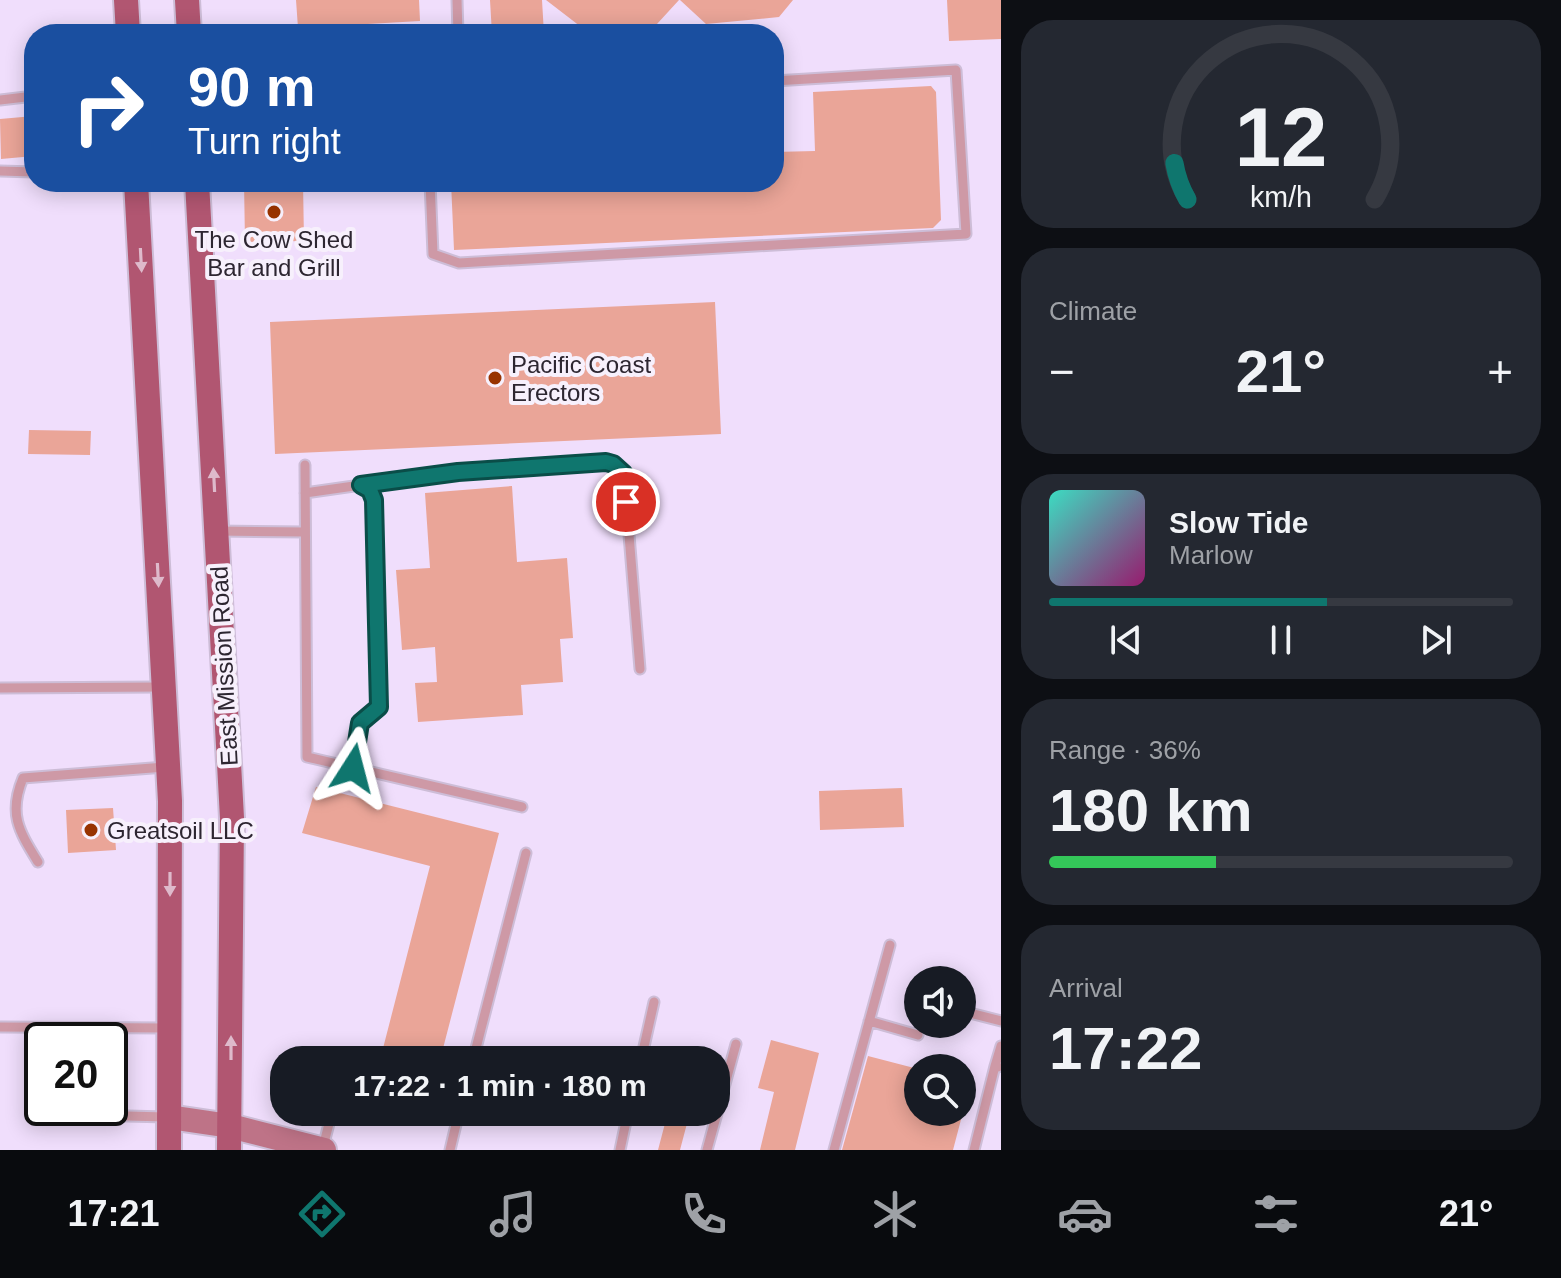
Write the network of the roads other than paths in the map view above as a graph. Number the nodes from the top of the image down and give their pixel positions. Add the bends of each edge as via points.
1 (126, 0) edge
2 (187, 0) edge
3 (457, 0) edge
4 (127, 24) edge
5 (188, 24) edge
6 (458, 24) edge
7 (784, 80) edge
8 (24, 97) edge
9 (0, 100) edge
10 (0, 171) edge
11 (24, 172) edge
12 (137, 192) edge
13 (198, 192) edge
14 (430, 192) edge
15 (305, 465) dead end
16 (361, 485) junction
17 (305, 493) junction
18 (217, 531) junction
19 (305, 532) junction
20 (640, 669) dead end
21 (164, 687) junction
22 (0, 688) edge
23 (169, 766) junction
24 (353, 768) junction
25 (522, 807) dead end
26 (526, 853) dead end
27 (38, 862) dead end
28 (890, 945) dead end
29 (654, 1002) dead end
30 (976, 1015) edge
31 (869, 1021) junction
32 (1001, 1021) edge
33 (0, 1027) edge
34 (170, 1028) junction
35 (904, 1031) edge
36 (736, 1044) dead end
37 (477, 1046) edge
38 (644, 1046) edge
39 (1001, 1046) edge
40 (998, 1067) edge
41 (128, 1116) edge
42 (169, 1117) junction
43 (329, 1126) edge
44 (456, 1126) edge
45 (625, 1126) edge
46 (230, 1138) edge
47 (169, 1150) edge
48 (323, 1150) edge
49 (450, 1150) edge
50 (620, 1150) edge
51 (707, 1150) edge
52 (834, 1150) edge
53 (974, 1150) edge

1 - 4 main road
2 - 5 main road
3 - 6 lane
7 - 14 lane via 956,70 966,234 459,263 433,254
8 - 9 lane
10 - 11 lane
12 -> 21 main road
18 -> 13 main road, East Mission Road
15 - 17 lane
16 - 17 lane
16 - 20 lane via 458,472 613,464 624,474
16 - 24 lane via 374,500 379,707 360,723
17 - 19 lane
18 - 19 lane
46 -> 18 main road, East Mission Road via 232,818
19 - 24 lane via 307,757
21 - 22 lane
21 - 23 main road
23 - 27 lane via 23,778 15,798 20,833
23 -> 34 main road
24 - 25 lane
26 - 37 lane
28 - 31 lane
29 - 38 lane
30 - 32 lane
31 - 35 lane
31 - 52 lane
33 - 34 lane
34 - 42 main road
36 - 51 lane
39 - 40 lane
40 - 53 lane
41 - 42 lane
42 - 46 main road
42 - 47 main road
43 - 48 lane
44 - 49 lane
45 - 50 lane
46 - 48 main road

